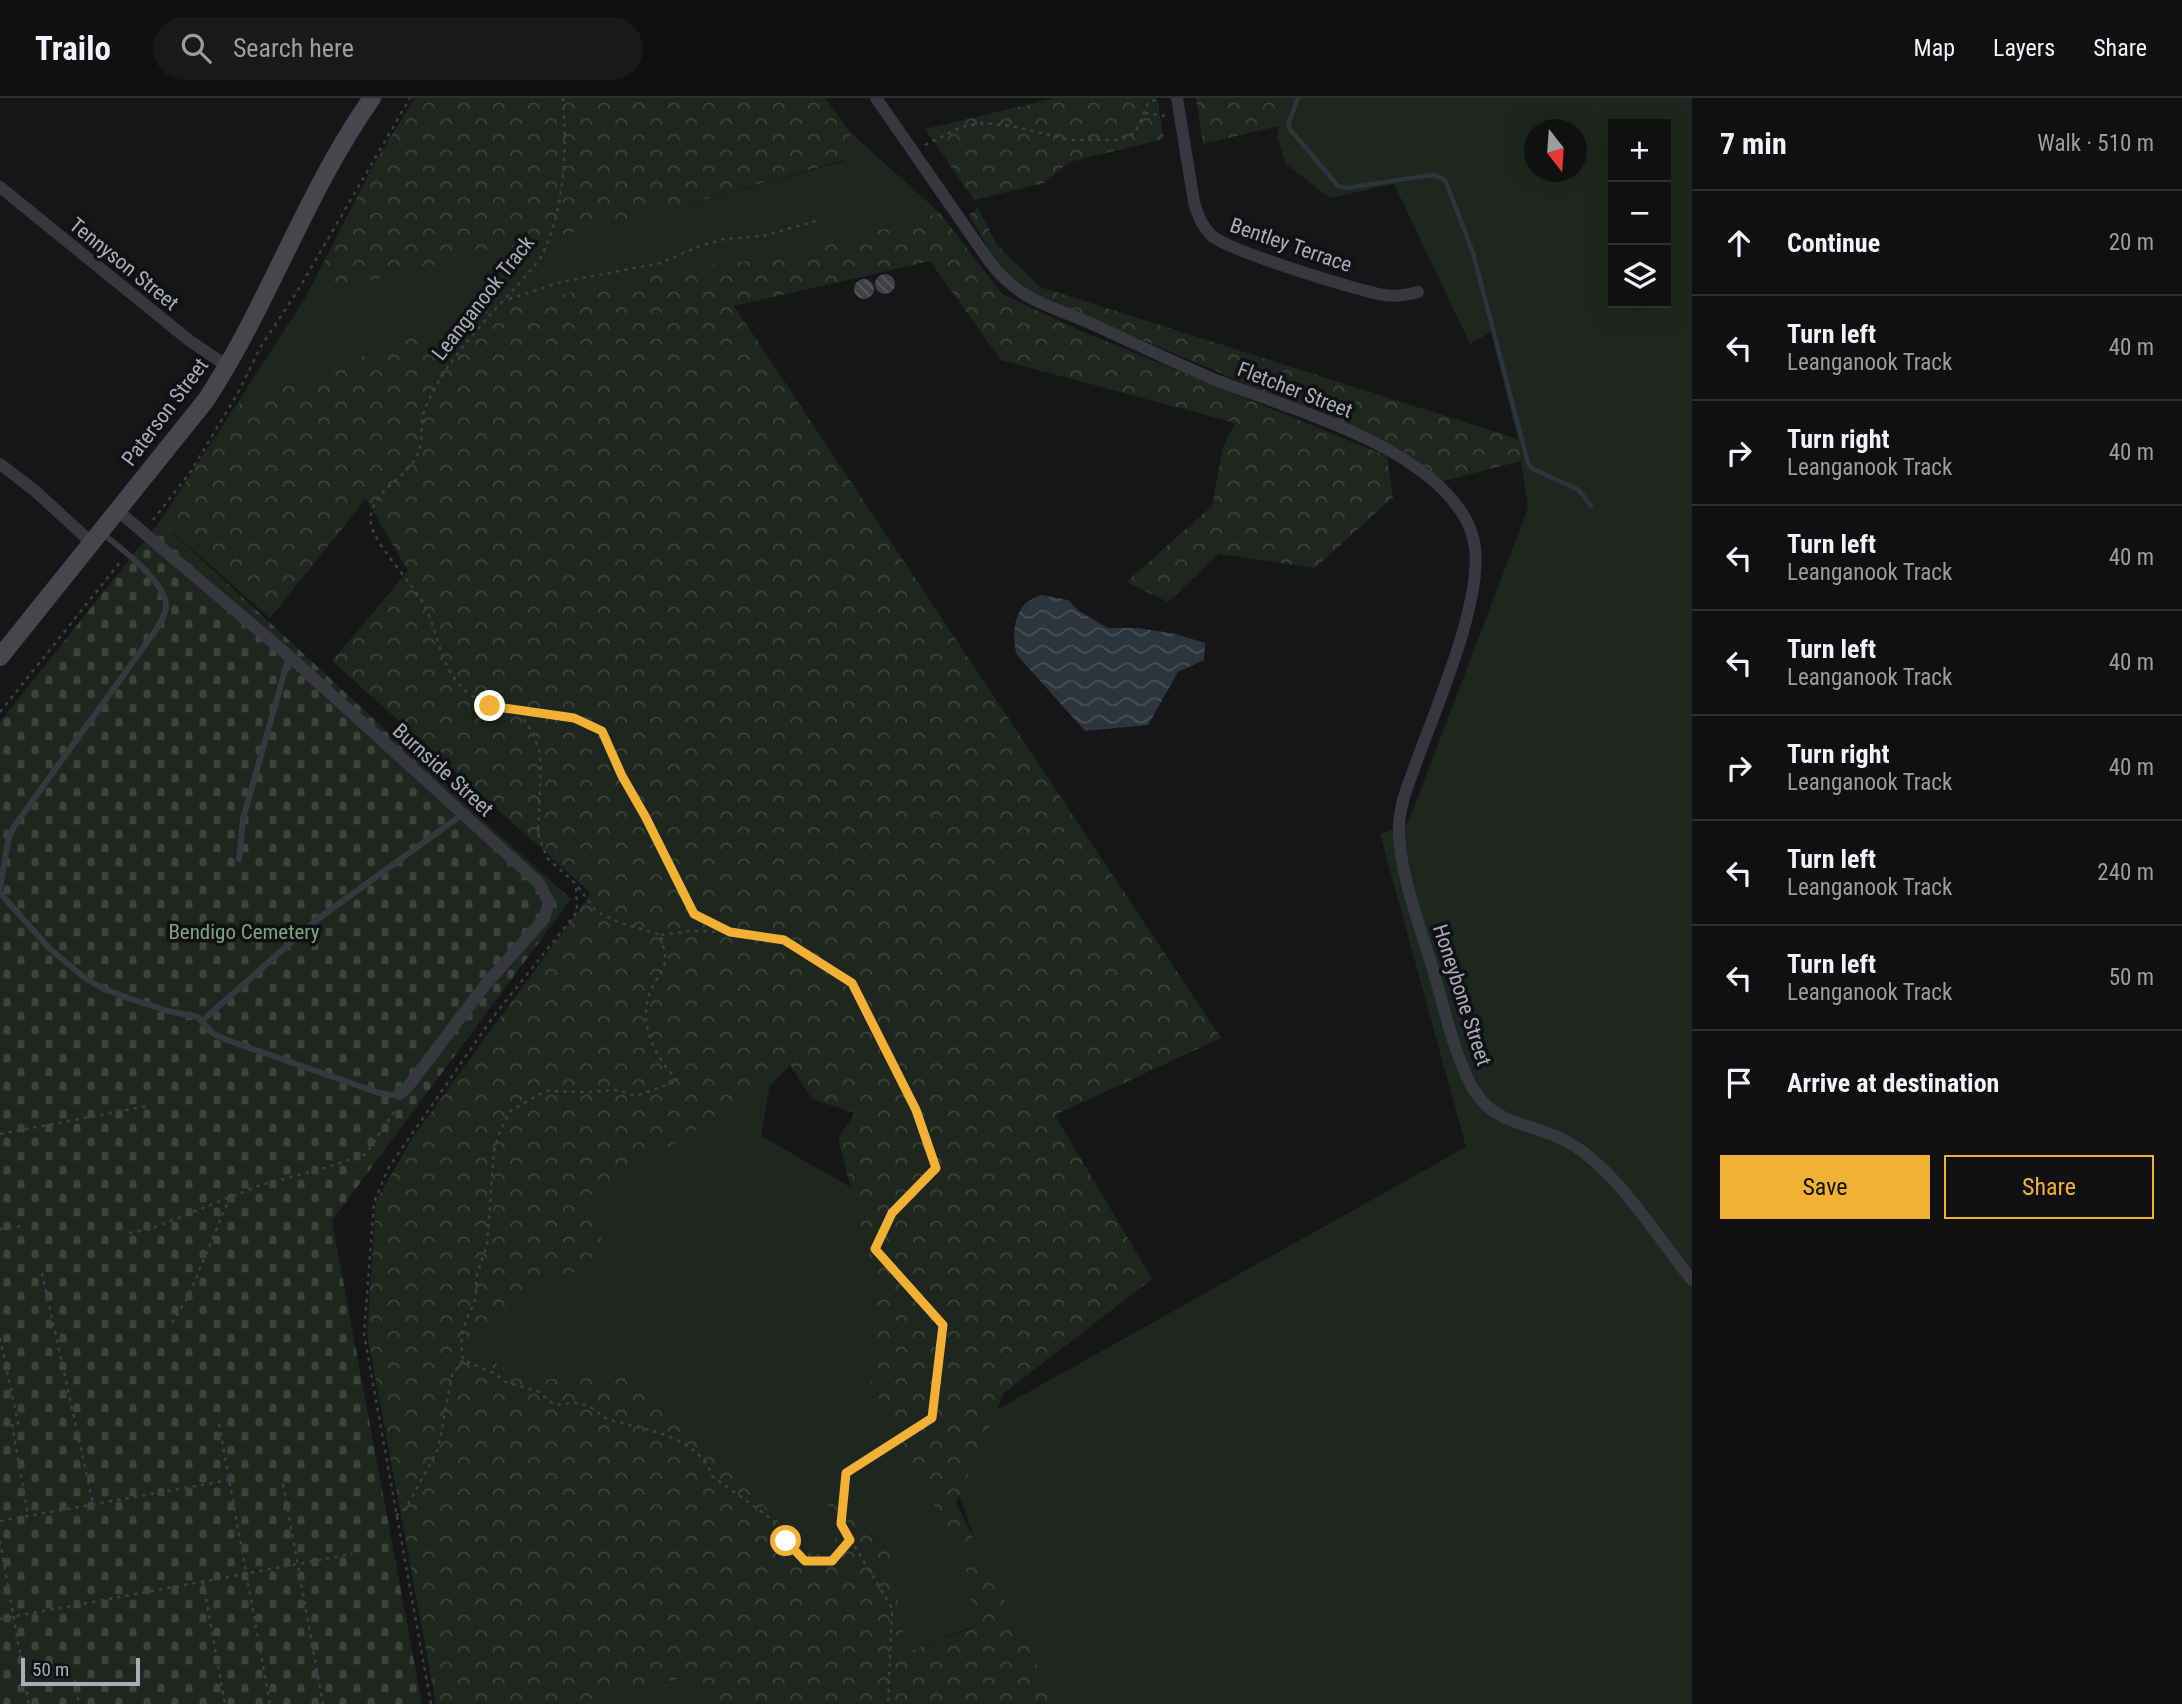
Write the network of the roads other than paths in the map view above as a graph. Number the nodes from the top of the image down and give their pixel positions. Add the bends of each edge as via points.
1 (372, 98) edge
2 (876, 98) edge
3 (1177, 98) edge
4 (0, 187) edge
5 (1418, 292) dead end
6 (227, 366) junction
7 (0, 464) edge
8 (118, 511) junction
9 (97, 538) junction
10 (289, 656) junction
11 (0, 657) edge
12 (463, 814) junction
13 (1399, 826) joint
14 (239, 859) dead end
15 (0, 890) edge
16 (202, 1021) junction
17 (399, 1094) joint
18 (1692, 1280) edge

1 - 6 street, Paterson Street via 330,165
2 - 13 street, Fletcher Street via 1008,284 1202,374 1383,447 1440,486 1464,516 1475,547 1472,593 1404,797
3 - 5 street, Bentley Terrace via 1194,202 1210,235 1234,248 1369,292 1400,296
4 - 6 street, Tennyson Street
6 - 8 street, Paterson Street via 206,400
7 - 9 street
8 - 9 street, Paterson Street
8 - 10 street, Burnside Street
9 - 11 street, Paterson Street
9 - 15 lane via 158,585 166,609 156,630 15,825
10 - 12 street, Burnside Street
10 - 14 lane via 243,819
12 - 16 lane via 315,921
12 - 17 street, Burnside Street via 538,882 549,902 548,911
13 - 18 street, Honeybone Street via 1416,912 1457,1051 1476,1095 1506,1120 1548,1132 1592,1160
15 - 16 lane via 50,949 85,978 102,988
16 - 17 lane via 212,1033 227,1040 379,1093

